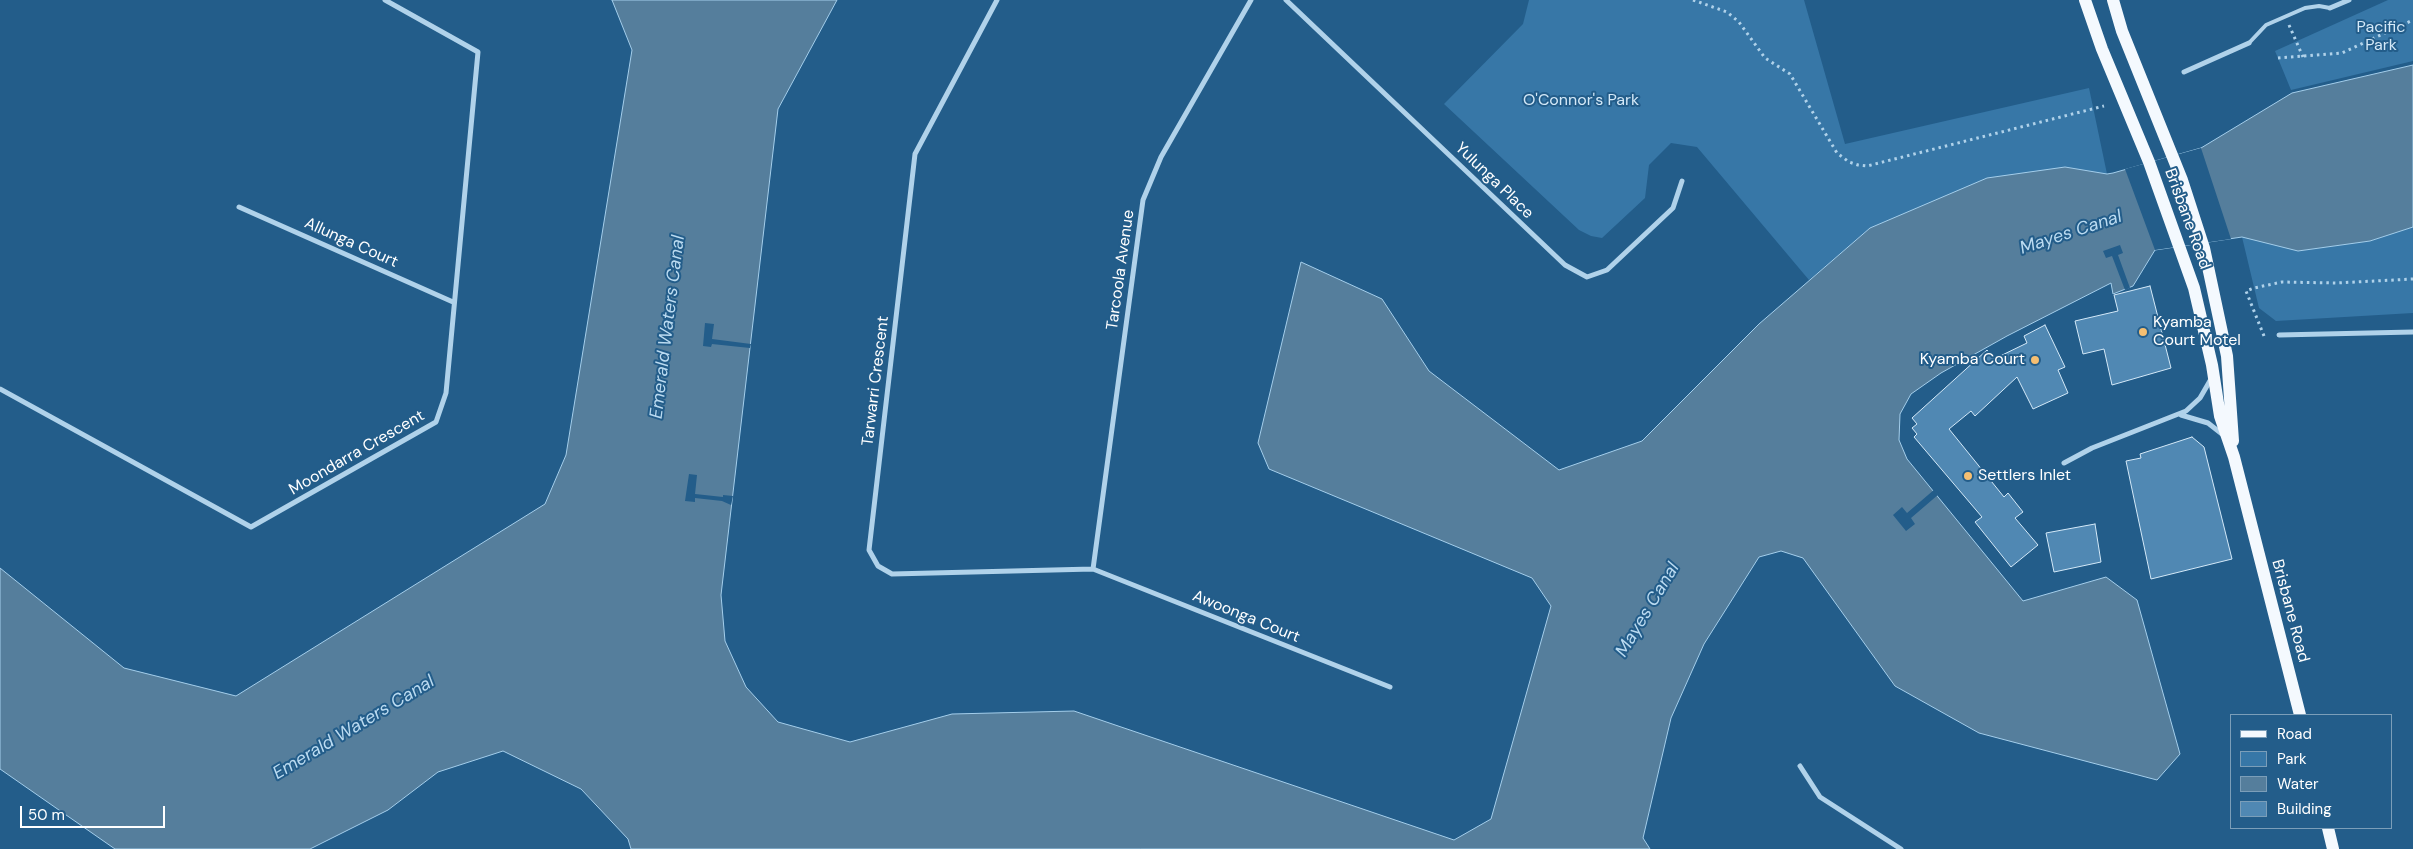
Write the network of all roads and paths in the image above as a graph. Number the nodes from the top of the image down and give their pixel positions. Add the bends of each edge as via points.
1 (384, 0) edge
2 (997, 0) edge
3 (1251, 0) edge
4 (1286, 0) edge
5 (1693, 0) edge
6 (2085, 0) edge
7 (2113, 0) edge
8 (2349, 0) edge
9 (2330, 8) joint
10 (2286, 17) dead end
11 (2413, 20) edge
12 (2248, 44) joint
13 (2303, 57) junction
14 (2278, 58) dead end
15 (2184, 72) dead end
16 (2104, 106) dead end
17 (1682, 181) dead end
18 (239, 207) dead end
19 (2413, 278) edge
20 (453, 302) junction
21 (2413, 332) edge
22 (2279, 335) dead end
23 (2264, 336) dead end
24 (2214, 373) junction
25 (0, 389) edge
26 (2180, 414) junction
27 (2228, 440) junction
28 (2234, 457) junction
29 (2064, 463) dead end
30 (1093, 569) junction
31 (1390, 687) dead end
32 (2300, 714) edge
33 (1800, 766) dead end
34 (2328, 829) edge
35 (1901, 849) edge
36 (2333, 849) edge

1 - 20 street, Moondarra Crescent via 478,52
2 - 30 street, Tarwarri Crescent via 915,154 869,550 878,566 892,574
3 - 30 street, Tarcoola Avenue via 1161,157 1144,200
4 - 17 street, Yulunga Place via 1565,265 1587,277 1607,270 1673,208
5 - 16 path via 1727,12 1739,22 1765,58 1790,74 1837,153 1858,165 1873,164
6 - 24 main road, Brisbane Road via 2184,253
7 - 28 main road, Brisbane Road via 2204,248 2227,356
8 - 9 street
9 - 12 lane via 2304,8 2266,25
10 - 13 path
11 - 13 path via 2342,53
12 - 15 street
13 - 14 path
18 - 20 street, Allunga Court
19 - 23 path via 2336,283 2282,282 2246,291
20 - 25 street, Moondarra Crescent via 446,393 436,422 251,527
21 - 22 street
24 - 26 street via 2200,398
24 - 27 main road, Brisbane Road via 2220,416
26 - 27 street via 2208,423
26 - 29 street via 2092,448
27 - 28 main road, Brisbane Road
28 - 32 main road, Brisbane Road
30 - 31 street, Awoonga Court
33 - 35 street via 1820,797
34 - 36 main road

